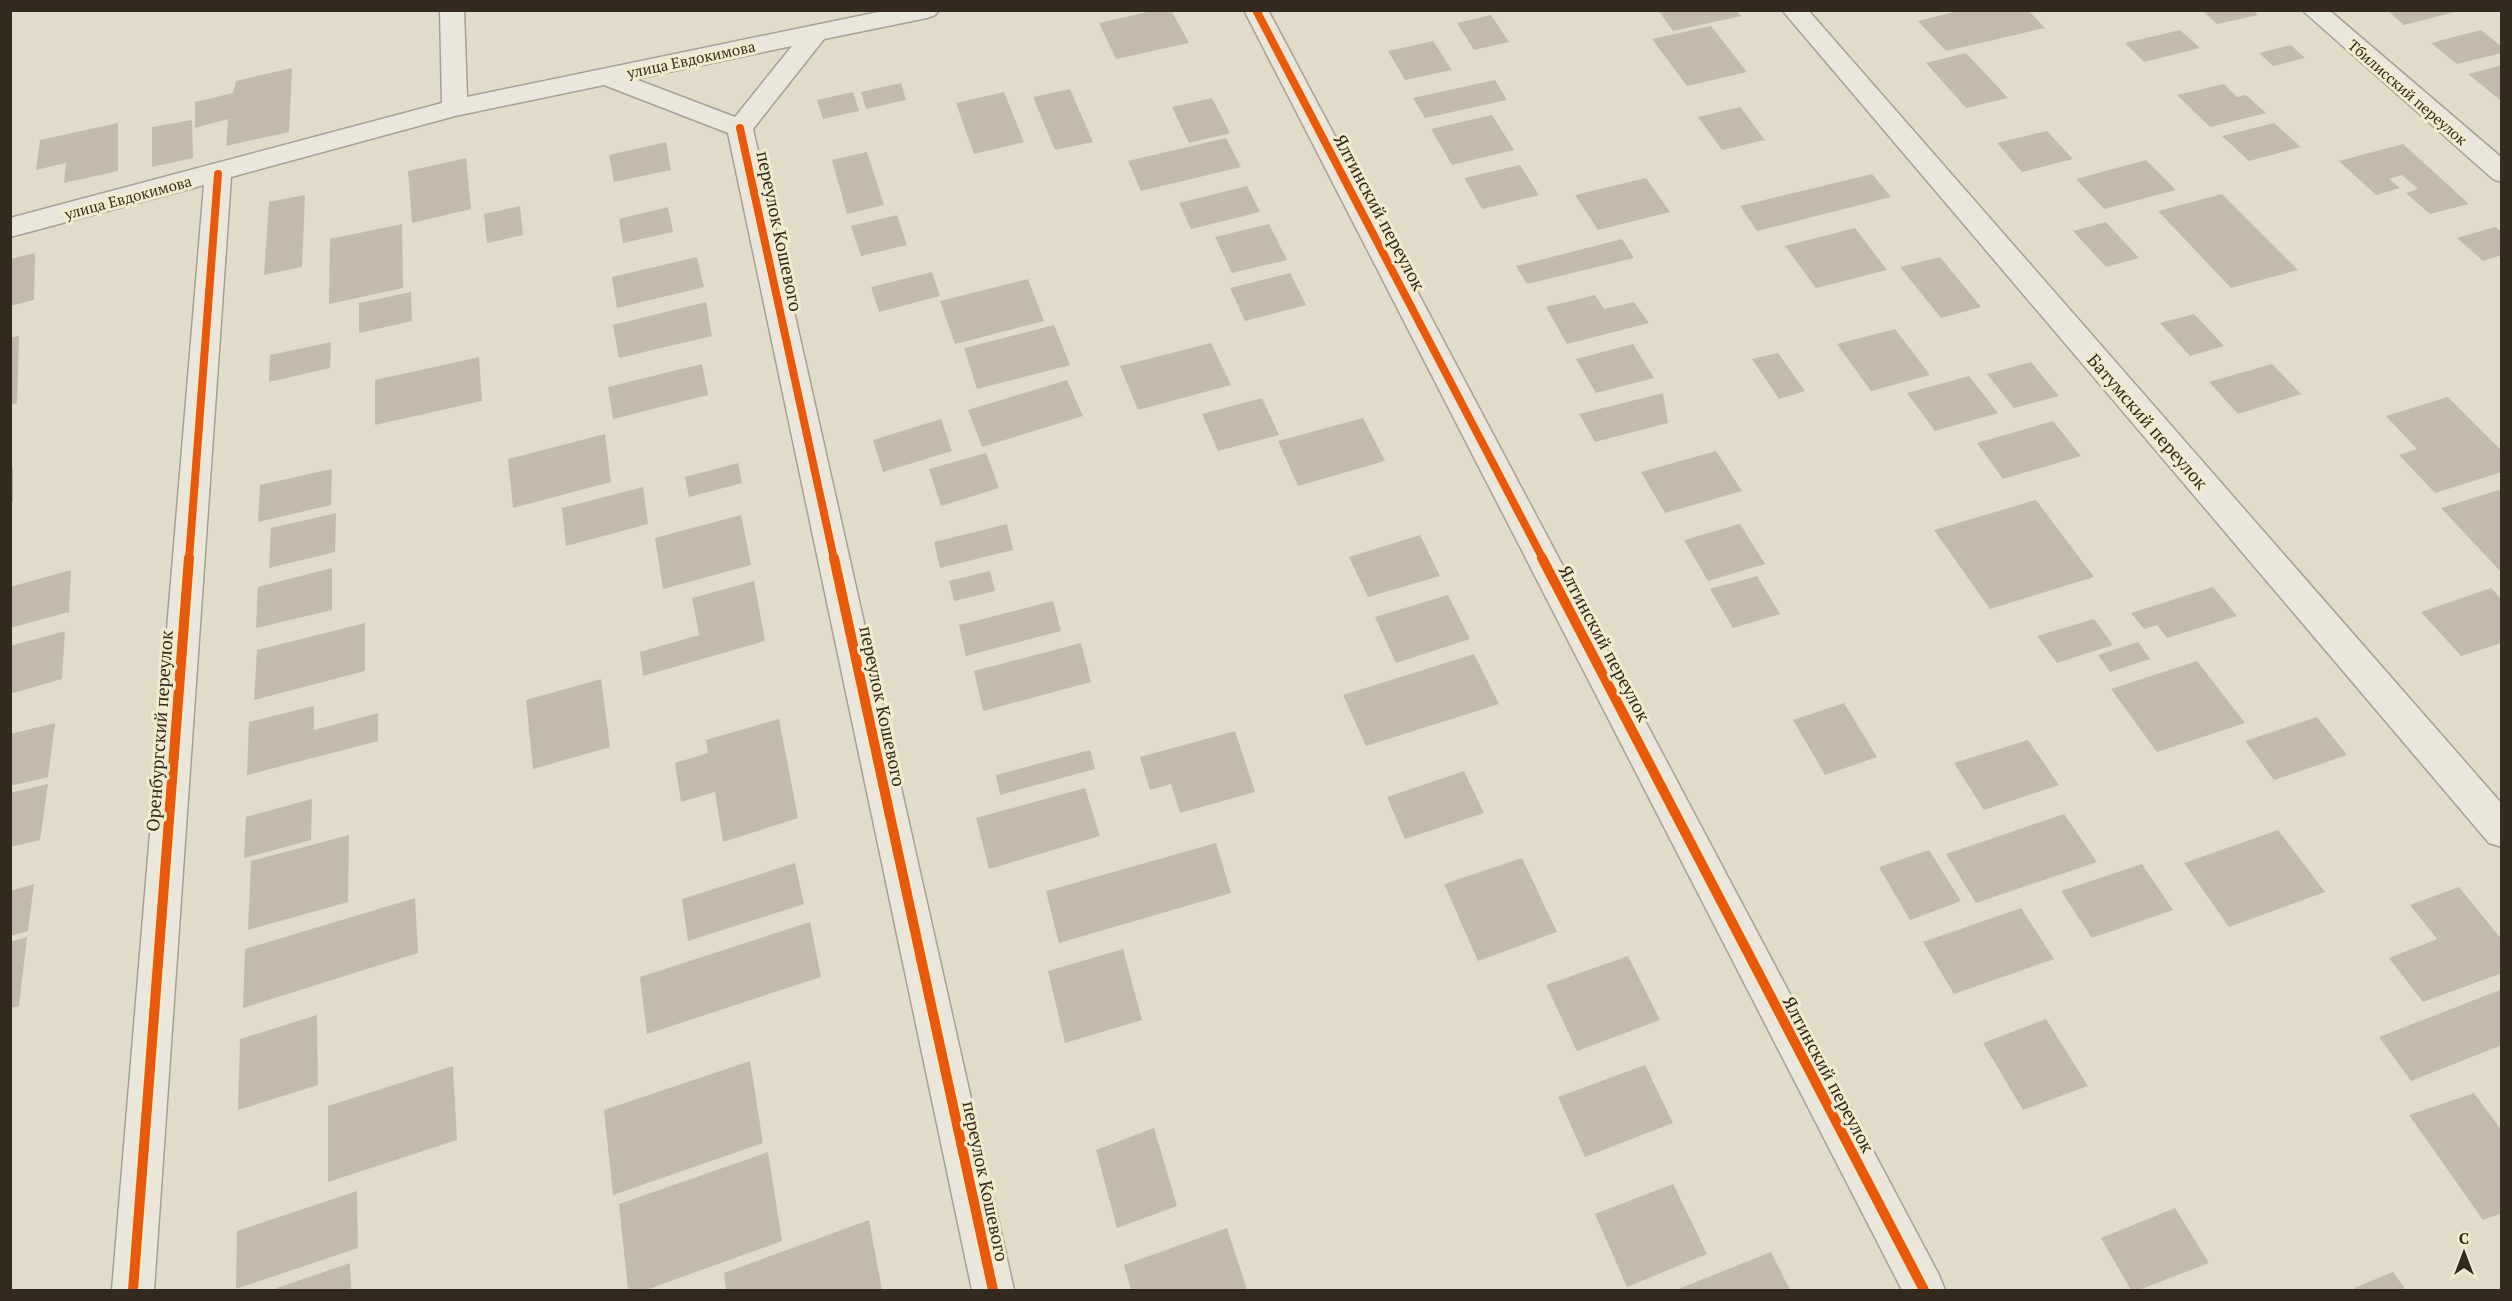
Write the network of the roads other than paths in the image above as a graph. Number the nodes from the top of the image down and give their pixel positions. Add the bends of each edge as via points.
1 (452, 10) edge
2 (927, 10) edge
3 (1256, 10) edge
4 (1794, 10) edge
5 (2314, 10) edge
6 (815, 34) junction
7 (606, 77) junction
8 (454, 108) junction
9 (741, 128) junction
10 (2502, 173) edge
11 (218, 174) junction
12 (10, 228) edge
13 (2502, 831) edge
14 (133, 1290) edge
15 (993, 1290) edge
16 (1924, 1290) edge

1 - 8 street
2 - 6 street, улица Евдокимова
3 - 16 street, Ялтинский переулок
4 - 13 street, Батумский переулок
5 - 10 street, Тбилисский переулок
6 - 7 street, улица Евдокимова
6 - 9 street
7 - 8 street, улица Евдокимова
7 - 9 street
8 - 11 street, улица Евдокимова
9 - 15 street, переулок Кошевого
11 - 12 street, улица Евдокимова
11 - 14 street, Оренбургский переулок

